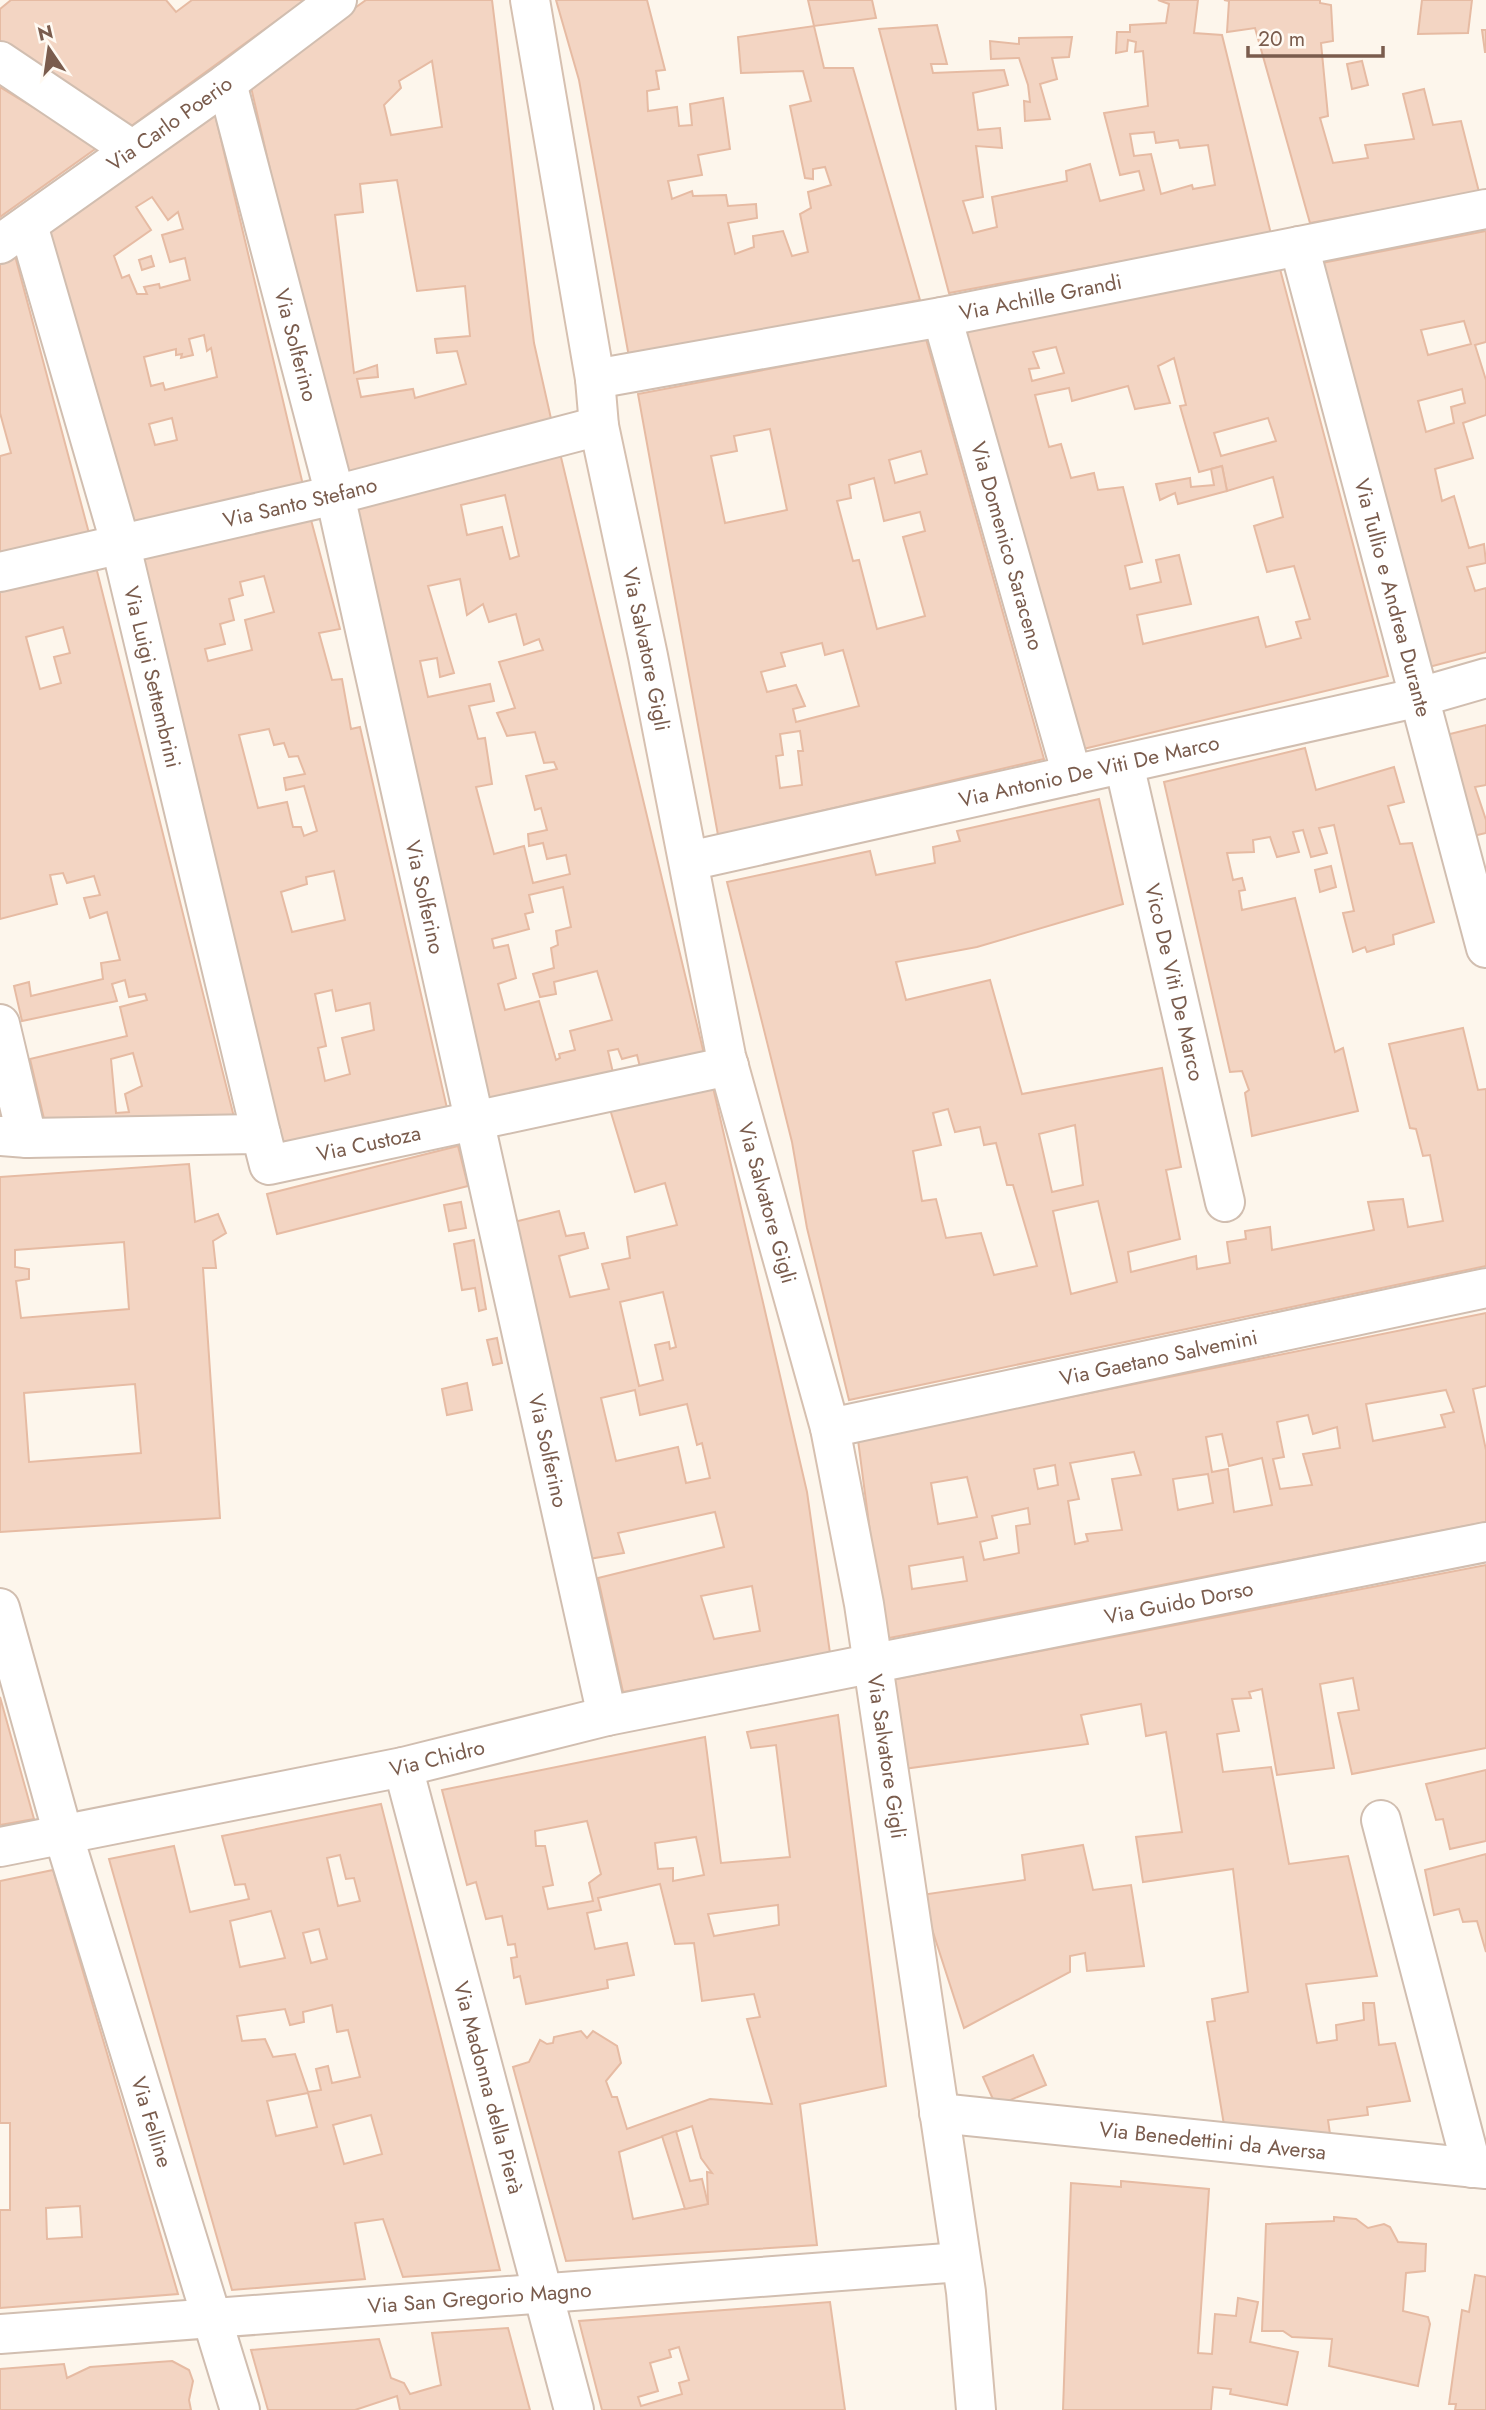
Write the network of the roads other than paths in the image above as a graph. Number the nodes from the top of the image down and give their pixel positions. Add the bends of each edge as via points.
1 (337, 0) edge
2 (530, 0) edge
3 (0, 61) edge
4 (227, 83) junction
5 (131, 149) junction
6 (1486, 209) edge
7 (14, 234) edge
8 (1299, 246) junction
9 (942, 317) junction
10 (595, 379) junction
11 (599, 426) junction
12 (335, 495) junction
13 (120, 542) junction
14 (0, 572) edge
15 (1486, 678) edge
16 (1420, 697) junction
17 (1124, 764) junction
18 (1072, 775) junction
19 (689, 861) junction
20 (1486, 948) edge
21 (2, 1033) edge
22 (729, 1066) junction
23 (475, 1121) junction
24 (261, 1134) junction
25 (14, 1137) edge
26 (1225, 1202) dead end
27 (1486, 1288) edge
28 (830, 1428) junction
29 (1486, 1542) edge
30 (0, 1608) edge
31 (873, 1664) junction
32 (607, 1716) junction
33 (403, 1767) junction
34 (1381, 1820) dead end
35 (63, 1834) junction
36 (0, 1847) edge
37 (939, 2113) junction
38 (1479, 2168) edge
39 (961, 2262) junction
40 (542, 2293) junction
41 (213, 2318) junction
42 (0, 2334) edge
43 (240, 2410) edge
44 (574, 2410) edge
45 (976, 2410) edge

1 - 4 street, Via Carlo Poerio
2 - 10 street, Via Salvatore Gigli
3 - 5 street
4 - 5 street, Via Carlo Poerio
4 - 12 street, Via Solferino
5 - 7 street, Via Carlo Poerio
6 - 8 street, Via Achille Grandi
7 - 13 street, Via Luigi Settembrini
8 - 9 street, Via Achille Grandi
8 - 16 street, Via Tullio e Andrea Durante
9 - 10 street, Via Achille Grandi
9 - 18 street, Via Domenico Saraceno
10 - 11 street, Via Salvatore Gigli
11 - 12 street, Via Santo Stefano
11 - 19 street, Via Salvatore Gigli
12 - 13 street, Via Santo Stefano
12 - 23 street, Via Solferino
13 - 14 street, Via Santo Stefano
13 - 24 street, Via Luigi Settembrini
15 - 16 street, Via Antonio De Viti De Marco
16 - 17 street, Via Antonio De Viti De Marco
16 - 20 street, Via Tullio e Andrea Durante
17 - 18 street, Via Antonio De Viti De Marco
17 - 26 street, Vico De Viti De Marco
18 - 19 street, Via Antonio De Viti De Marco
19 - 22 street, Via Salvatore Gigli
21 - 25 street
22 - 23 street, Via Custoza
22 - 28 street, Via Salvatore Gigli
23 - 24 street, Via Custoza via 269,1165
23 - 32 street, Via Solferino
24 - 25 street
27 - 28 street, Via Gaetano Salvemini
28 - 31 street, Via Salvatore Gigli
29 - 31 street, Via Guido Dorso
30 - 35 street, Via Felline
31 - 32 street, Via Chidro
31 - 37 street, Via Salvatore Gigli
32 - 33 street, Via Chidro
33 - 35 street, Via Chidro
33 - 40 street, Via Madonna della Pierà
34 - 38 street
35 - 36 street, Via Chidro
35 - 41 street, Via Felline
37 - 38 street, Via Benedettini da Aversa
37 - 39 street, Via Salvatore Gigli
39 - 40 street, Via San Gregorio Magno
39 - 45 street, Via Salvatore Gigli
40 - 41 street, Via San Gregorio Magno
40 - 44 street, Via Madonna della Pierà
41 - 42 street, Via San Gregorio Magno
41 - 43 street, Via Felline

